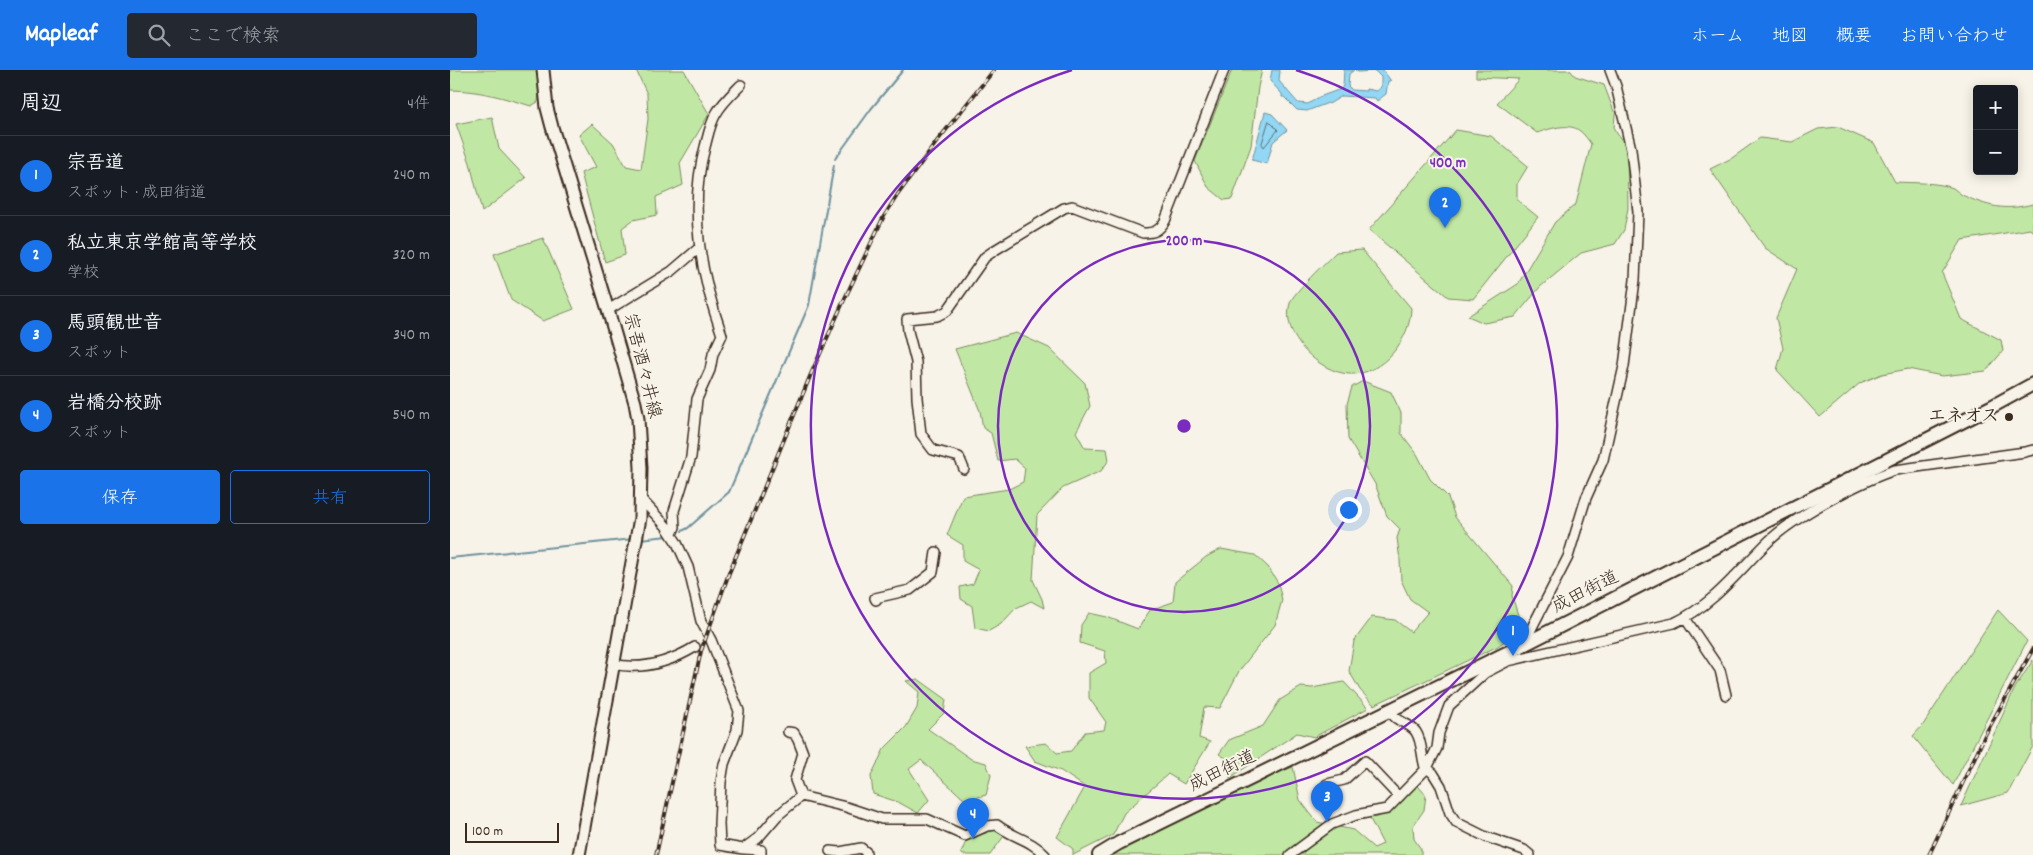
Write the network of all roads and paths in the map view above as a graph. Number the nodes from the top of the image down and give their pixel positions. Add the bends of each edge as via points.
1 (543, 70) edge
2 (1224, 70) edge
3 (1610, 70) edge
4 (741, 85) dead end
5 (699, 248) junction
6 (608, 310) junction
7 (2033, 384) edge
8 (2033, 450) edge
9 (964, 469) dead end
10 (642, 500) junction
11 (672, 534) junction
12 (936, 552) dead end
13 (876, 600) dead end
14 (1685, 618) junction
15 (1523, 645) junction
16 (695, 647) dead end
17 (1509, 656) junction
18 (613, 664) junction
19 (1726, 695) dead end
20 (1389, 710) junction
21 (788, 732) dead end
22 (1427, 769) junction
23 (1327, 784) dead end
24 (801, 796) junction
25 (1399, 797) junction
26 (743, 849) junction
27 (830, 851) dead end
28 (578, 855) edge
29 (761, 855) edge
30 (866, 855) edge
31 (1045, 855) edge
32 (1099, 855) edge
33 (1290, 855) edge
34 (1530, 855) edge

1 - 6 main road, 宗吾酒々井線 via 552,127
2 - 9 street via 1166,221 1160,229 1143,233 1072,206 1064,208 985,258 947,312 907,319 916,362 916,398 922,434 933,450 959,457
3 - 15 street via 1631,149 1638,212 1624,366 1603,460 1586,498 1568,557
4 - 5 street via 714,116 699,171
5 - 6 street via 672,271
5 - 11 street via 722,335 697,399 691,457 674,511
6 - 10 main road, 宗吾酒々井線 via 638,419
7 - 15 highway, 成田街道
8 - 14 street via 1882,474 1797,520 1771,540 1703,608
10 - 11 street
10 - 18 main road, 宗吾酒々井線
11 - 26 street via 688,567 701,621 712,640 739,711 737,730 724,764 719,824 720,845
12 - 13 street via 933,572 910,590
14 - 17 street via 1674,623
14 - 19 street via 1720,670
15 - 17 highway, 成田街道
16 - 18 street via 671,660 648,666
17 - 20 highway, 成田街道
17 - 22 street via 1485,672 1449,706 1437,748
18 - 28 main road, 宗吾酒々井線
20 - 22 street via 1393,718 1415,730
20 - 32 highway, 成田街道
21 - 24 street via 794,733 802,753 795,780
22 - 25 street
22 - 34 street via 1441,786 1456,822
23 - 25 street via 1344,780 1365,761
24 - 26 street
24 - 31 street via 882,819 928,819 965,836 997,825 1006,833 1034,845
25 - 33 street via 1386,809 1332,824
26 - 29 street via 761,850
27 - 30 street via 861,848

